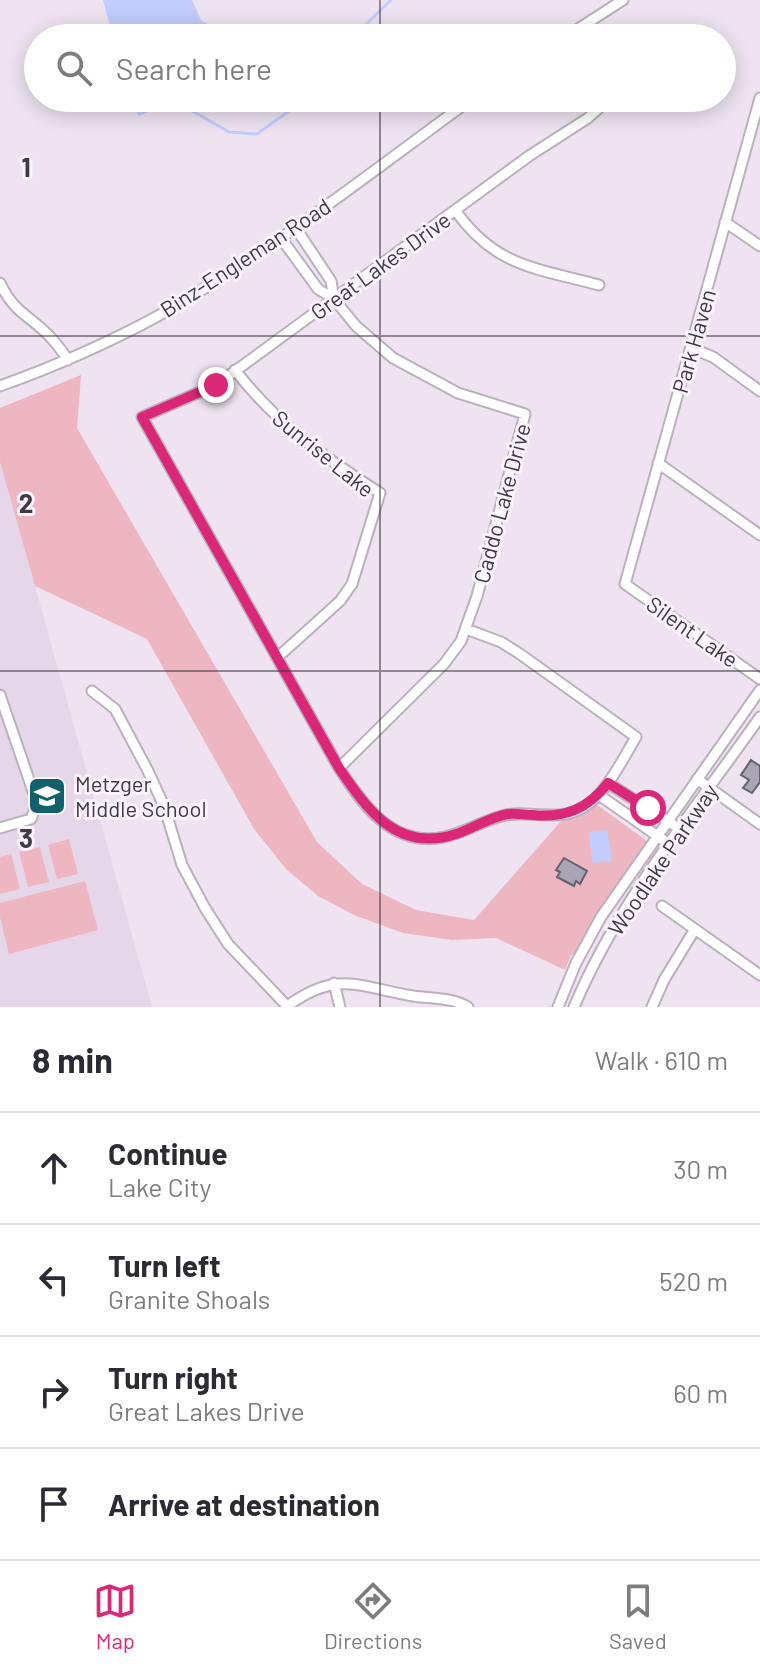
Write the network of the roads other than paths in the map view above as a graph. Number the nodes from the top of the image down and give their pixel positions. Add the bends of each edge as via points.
1 (623, 0) edge
2 (586, 24) edge
3 (760, 98) edge
4 (454, 112) edge
5 (595, 112) edge
6 (455, 210) junction
7 (725, 222) junction
8 (295, 227) junction
9 (281, 238) junction
10 (760, 246) edge
11 (320, 262) junction
12 (305, 272) junction
13 (0, 283) edge
14 (599, 285) dead end
15 (334, 299) junction
16 (691, 348) junction
17 (68, 360) junction
18 (235, 370) junction
19 (0, 386) edge
20 (760, 391) edge
21 (658, 463) junction
22 (760, 535) edge
23 (625, 584) joint
24 (466, 629) junction
25 (278, 657) junction
26 (760, 679) edge
27 (760, 690) edge
28 (92, 691) dead end
29 (0, 695) edge
30 (760, 717) edge
31 (339, 768) junction
32 (697, 779) junction
33 (608, 783) junction
34 (710, 788) junction
35 (599, 795) junction
36 (641, 804) junction
37 (631, 819) junction
38 (667, 821) junction
39 (760, 824) edge
40 (0, 828) edge
41 (680, 829) junction
42 (657, 836) junction
43 (669, 844) junction
44 (662, 906) dead end
45 (597, 925) junction
46 (695, 929) junction
47 (611, 932) junction
48 (760, 975) edge
49 (334, 983) junction
50 (287, 1007) edge
51 (340, 1007) edge
52 (468, 1007) edge
53 (558, 1007) edge
54 (574, 1007) edge
55 (652, 1007) edge

1 - 2 street
3 - 7 street, Park Haven
4 - 8 street, Binz-Engleman Road
5 - 6 street, Great Lakes Drive
6 - 14 street via 473,235 499,255
6 - 15 street, Great Lakes Drive
7 - 10 street
7 - 16 street, Park Haven
8 - 9 street, Binz-Engleman Road
8 - 11 street, Caddo Lake Drive
9 - 12 street, Caddo Lake Drive
9 - 17 street, Binz-Engleman Road via 158,315
11 - 12 street
11 - 15 street, Caddo Lake Drive
12 - 15 street, Caddo Lake Drive
13 - 17 street via 19,313 52,338
15 - 18 street, Great Lakes Drive
15 - 24 street, Caddo Lake Drive via 356,326 414,372 458,393 525,414
16 - 20 street
16 - 21 street, Park Haven
17 - 19 street, Binz-Engleman Road
18 - 25 street, Great Lakes Drive via 203,392 142,417
18 - 25 street, Sunrise Lake via 297,436 380,493 352,584
21 - 22 street
21 - 23 street, Park Haven
23 - 26 street, Silent Lake
24 - 31 street, Caddo Lake Drive via 444,664
24 - 33 street via 510,648 636,737
25 - 31 street
27 - 32 street, Woodlake Parkway
28 - 50 street via 115,709 147,769 182,865 205,908 228,944
29 - 40 street via 37,803 31,819
30 - 34 street, Woodlake Parkway
31 - 35 street via 385,824 421,838 458,833 510,814 562,815
32 - 34 street
32 - 38 street, Woodlake Parkway
33 - 35 street
33 - 36 street
34 - 39 street
34 - 41 street, Woodlake Parkway
35 - 37 street
36 - 37 street
36 - 38 street
37 - 42 street
38 - 41 street
38 - 42 street, Woodlake Parkway
41 - 43 street, Woodlake Parkway
42 - 43 street
42 - 45 street, Woodlake Parkway
43 - 47 street, Woodlake Parkway
44 - 46 street
45 - 47 street
45 - 53 street, Woodlake Parkway
46 - 48 street
46 - 55 street
47 - 54 street, Woodlake Parkway
49 - 50 street via 305,993
49 - 51 street
49 - 52 street via 457,1000

